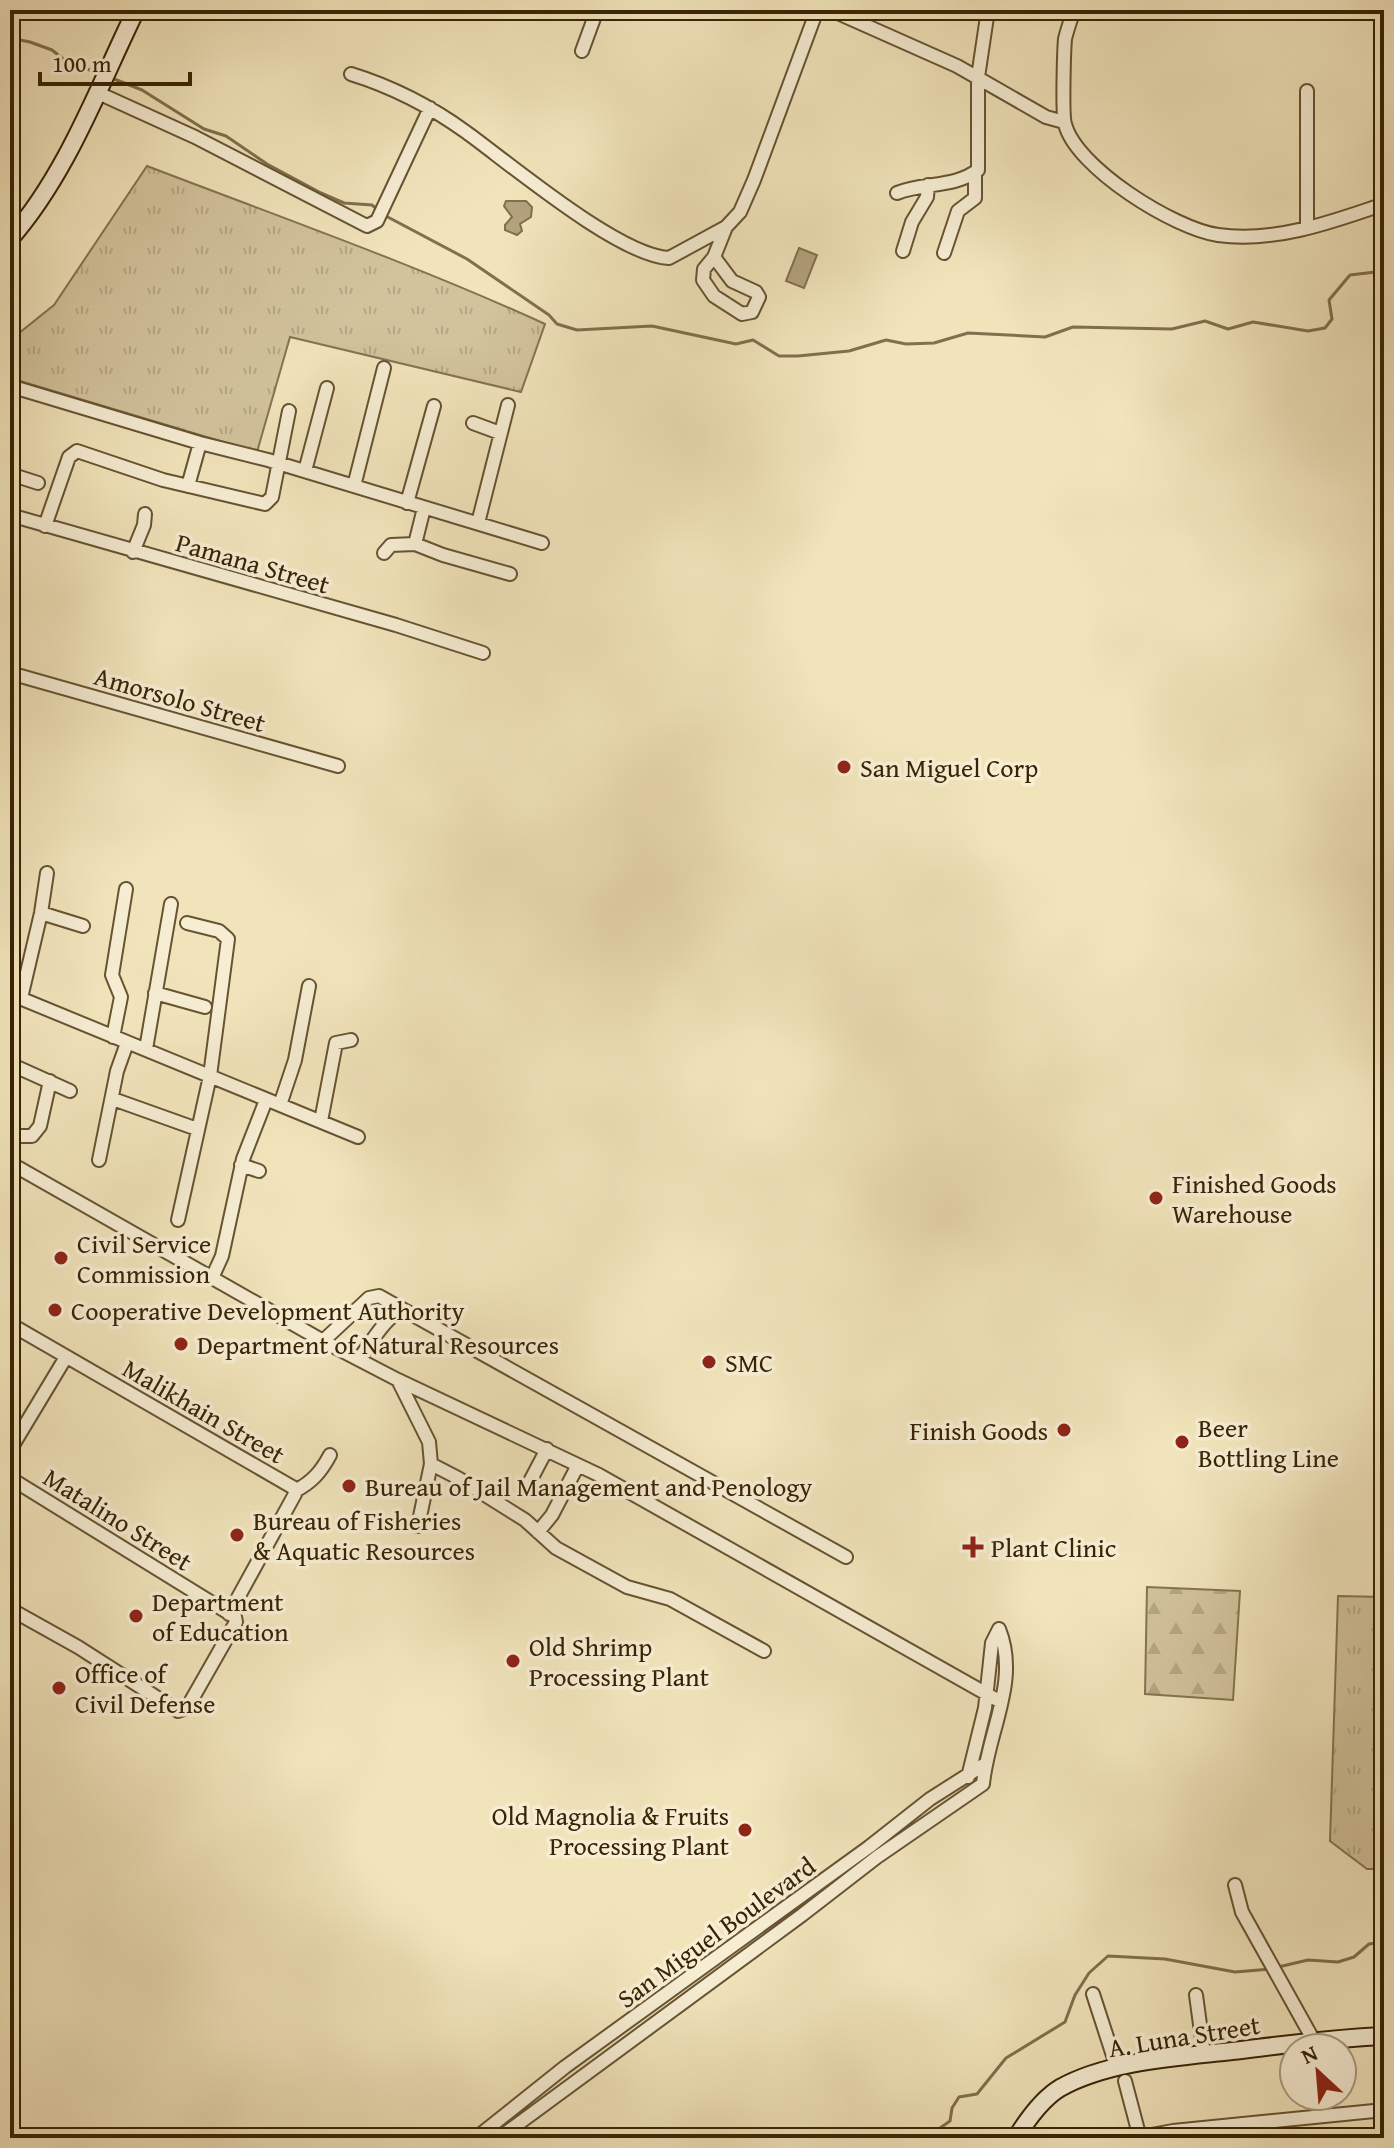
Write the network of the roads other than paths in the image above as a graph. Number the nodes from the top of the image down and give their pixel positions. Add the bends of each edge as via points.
1 (136, 10) edge
2 (597, 10) edge
3 (817, 10) edge
4 (831, 10) edge
5 (988, 10) edge
6 (1074, 10) edge
7 (846, 14) edge
8 (582, 51) dead end
9 (351, 74) dead end
10 (978, 77) junction
11 (98, 88) junction
12 (1307, 91) dead end
13 (430, 108) junction
14 (1064, 122) junction
15 (975, 172) junction
16 (928, 185) junction
17 (897, 193) dead end
18 (1384, 204) edge
19 (726, 227) junction
20 (1307, 228) junction
21 (10, 239) edge
22 (903, 251) dead end
23 (944, 253) dead end
24 (714, 257) junction
25 (384, 368) dead end
26 (10, 386) edge
27 (327, 388) dead end
28 (508, 405) dead end
29 (434, 406) dead end
30 (289, 411) dead end
31 (473, 423) dead end
32 (500, 433) junction
33 (200, 443) junction
34 (277, 463) junction
35 (305, 471) junction
36 (10, 474) edge
37 (38, 483) dead end
38 (188, 486) junction
39 (354, 486) junction
40 (407, 503) junction
41 (424, 508) junction
42 (145, 514) dead end
43 (10, 515) edge
44 (478, 523) junction
45 (45, 526) junction
46 (542, 543) dead end
47 (415, 544) junction
48 (133, 552) junction
49 (384, 553) dead end
50 (510, 574) dead end
51 (483, 653) dead end
52 (10, 673) edge
53 (338, 766) dead end
54 (47, 873) dead end
55 (126, 889) dead end
56 (171, 904) dead end
57 (41, 913) junction
58 (187, 923) dead end
59 (83, 926) dead end
60 (309, 986) dead end
61 (155, 993) junction
62 (16, 996) edge
63 (205, 1007) dead end
64 (113, 1037) junction
65 (351, 1040) dead end
66 (127, 1043) junction
67 (146, 1049) junction
68 (10, 1064) edge
69 (210, 1076) junction
70 (50, 1081) junction
71 (70, 1091) dead end
72 (113, 1099) junction
73 (266, 1100) junction
74 (280, 1105) junction
75 (321, 1121) junction
76 (197, 1129) junction
77 (10, 1130) edge
78 (358, 1137) dead end
79 (99, 1160) dead end
80 (10, 1163) edge
81 (241, 1165) junction
82 (259, 1171) dead end
83 (178, 1220) dead end
84 (212, 1278) junction
85 (404, 1310) junction
86 (10, 1324) edge
87 (323, 1341) junction
88 (66, 1357) junction
89 (359, 1359) junction
90 (398, 1380) junction
91 (547, 1449) junction
92 (10, 1450) edge
93 (330, 1455) dead end
94 (431, 1464) junction
95 (578, 1465) junction
96 (10, 1478) edge
97 (527, 1487) dead end
98 (295, 1491) junction
99 (418, 1526) dead end
100 (538, 1532) junction
101 (846, 1557) dead end
102 (10, 1609) edge
103 (232, 1620) junction
104 (764, 1651) dead end
105 (987, 1693) junction
106 (1001, 1702) junction
107 (985, 1764) junction
108 (968, 1775) junction
109 (966, 1794) junction
110 (1235, 1885) dead end
111 (794, 1901) junction
112 (802, 1915) junction
113 (1093, 1994) dead end
114 (1196, 1995) dead end
115 (1309, 2032) edge
116 (1384, 2036) edge
117 (1358, 2038) edge
118 (1278, 2045) edge
119 (1204, 2054) junction
120 (565, 2067) junction
121 (1121, 2074) junction
122 (578, 2080) junction
123 (514, 2109) junction
124 (1384, 2110) edge
125 (524, 2119) junction
126 (1138, 2137) edge
127 (476, 2138) edge
128 (499, 2138) edge
129 (1016, 2138) edge

1 - 11 street
2 - 8 street
3 - 19 street via 747,198
4 - 7 street
5 - 10 street
6 - 14 street via 1065,39
7 - 10 street
9 - 13 street via 396,89
10 - 14 street
10 - 15 street
11 - 13 street via 367,226 380,215
11 - 21 street via 61,167
12 - 20 street
13 - 19 street via 556,200 658,258 669,258
14 - 20 street via 1087,162 1189,226 1217,235
15 - 16 street via 955,182
15 - 23 street via 975,198 958,211
16 - 17 street
16 - 22 street
18 - 20 street
19 - 24 street
24 - 24 street via 704,269 706,286 742,314 752,312 756,292 732,281
25 - 39 street
26 - 33 street
27 - 35 street
28 - 32 street
29 - 40 street
30 - 34 street
31 - 32 street
32 - 44 street
33 - 34 street
33 - 38 street
34 - 35 street
34 - 38 street via 272,497 265,504
35 - 39 street
36 - 37 street
38 - 45 street via 77,451 69,457
39 - 40 street
40 - 41 street
41 - 44 street
41 - 47 street
42 - 48 street
43 - 45 street, Pamana Street
44 - 46 street
45 - 48 street, Pamana Street
47 - 49 street via 391,545
47 - 50 street
48 - 51 street, Pamana Street
52 - 53 street, Amorsolo Street
54 - 57 street
55 - 64 street via 112,975 121,997
56 - 61 street
57 - 59 street
57 - 62 street
58 - 69 street via 219,931 228,939
60 - 74 street
61 - 63 street
61 - 67 street
62 - 64 street
64 - 66 street
65 - 75 street via 336,1043
66 - 67 street
66 - 72 street
67 - 69 street
68 - 70 street
69 - 73 street
69 - 76 street
70 - 71 street
70 - 77 street via 40,1126 32,1136
72 - 76 street
72 - 79 street
73 - 74 street
73 - 81 street
74 - 75 street
75 - 78 street
76 - 83 street
80 - 84 street
81 - 82 street
81 - 84 street via 222,1256
84 - 87 street
85 - 87 street via 379,1296 369,1298
85 - 89 street via 388,1318
85 - 101 street
86 - 88 street, Malikhain Street
87 - 89 street
88 - 92 street
88 - 98 street, Malikhain Street
89 - 90 street
90 - 91 street
90 - 94 street via 429,1442
91 - 95 street
91 - 97 street
93 - 98 street via 321,1471
94 - 99 street
94 - 100 street
95 - 100 street
95 - 105 street
96 - 103 street, Matalino Street
98 - 103 street, Malikhain Street
100 - 104 street via 556,1548 627,1587 670,1599
102 - 103 street, Malikhain Street via 178,1711 187,1708
105 - 106 street
105 - 106 street via 992,1643 999,1629 1007,1648
105 - 108 street
106 - 107 street
107 - 108 street, San Miguel Boulevard
107 - 109 street, San Miguel Boulevard via 983,1784
108 - 109 street
108 - 111 street, San Miguel Boulevard
109 - 112 street, San Miguel Boulevard
110 - 115 street via 1242,1912
111 - 112 street
111 - 120 street, San Miguel Boulevard
112 - 122 street, San Miguel Boulevard
113 - 121 street
114 - 119 street
116 - 117 street, A. Luna Street
118 - 119 street, A. Luna Street
119 - 121 street, A. Luna Street
120 - 122 street
120 - 123 street, San Miguel Boulevard
121 - 126 street
121 - 129 street, A. Luna Street via 1057,2090
122 - 125 street, San Miguel Boulevard
123 - 125 street
123 - 127 street, San Miguel Boulevard
124 - 126 street
125 - 128 street, San Miguel Boulevard

